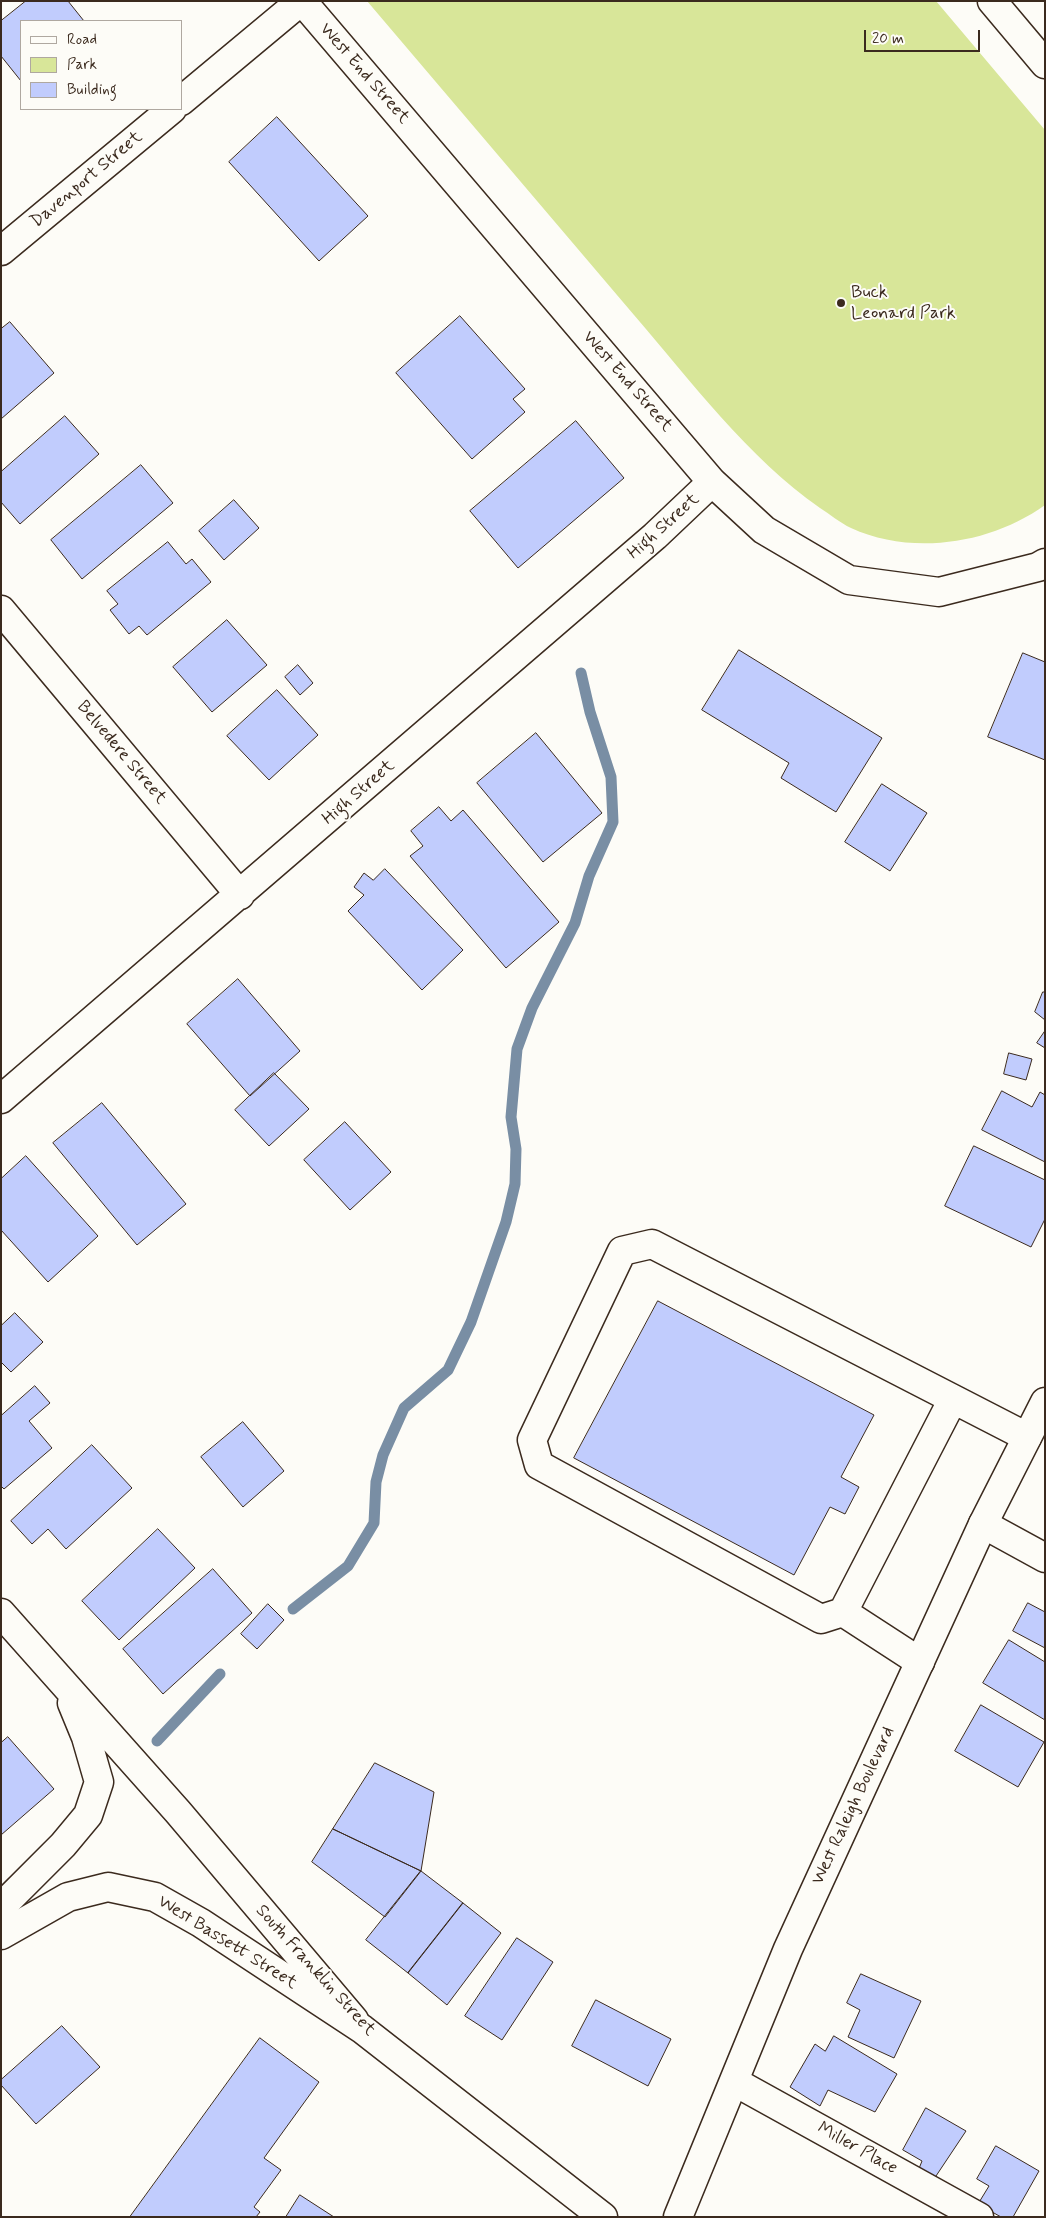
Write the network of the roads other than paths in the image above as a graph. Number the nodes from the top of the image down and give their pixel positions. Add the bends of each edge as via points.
1 (301, 1) edge
2 (992, 1) edge
3 (1045, 64) edge
4 (182, 100) edge
5 (171, 110) edge
6 (1, 251) edge
7 (712, 482) junction
8 (1045, 563) edge
9 (1, 610) edge
10 (240, 896) junction
11 (1, 1099) edge
12 (953, 1399) junction
13 (1045, 1402) edge
14 (1027, 1437) junction
15 (983, 1524) junction
16 (1045, 1558) edge
17 (843, 1612) junction
18 (1, 1613) edge
19 (920, 1662) junction
20 (64, 1685) junction
21 (1, 1908) edge
22 (1, 1935) edge
23 (362, 2029) junction
24 (734, 2082) junction
25 (603, 2217) edge
26 (678, 2217) edge
27 (979, 2217) edge

1 - 4 street
1 - 7 street, West End Street
2 - 3 street
5 - 6 street, Davenport Street
7 - 8 street, West End Street via 764,530 849,580 939,592
7 - 10 street, High Street via 655,536
9 - 10 street, Belvedere Street
10 - 11 street, High Street
12 - 14 street
12 - 17 street
12 - 17 street via 652,1244 622,1251 532,1440 539,1466 822,1619
13 - 14 street, West Raleigh Boulevard
14 - 15 street, West Raleigh Boulevard
15 - 16 street
15 - 19 street, West Raleigh Boulevard
17 - 19 street
18 - 20 street, South Franklin Street
19 - 24 street, West Raleigh Boulevard via 788,1949
20 - 21 street, South Franklin Street via 86,1737 99,1782 88,1815
20 - 23 street, South Franklin Street via 178,1812
22 - 23 street, West Bassett Street via 68,1897 108,1887 155,1897 201,1923
23 - 25 street, South Franklin Street
24 - 26 street, West Raleigh Boulevard
24 - 27 street, Miller Place

